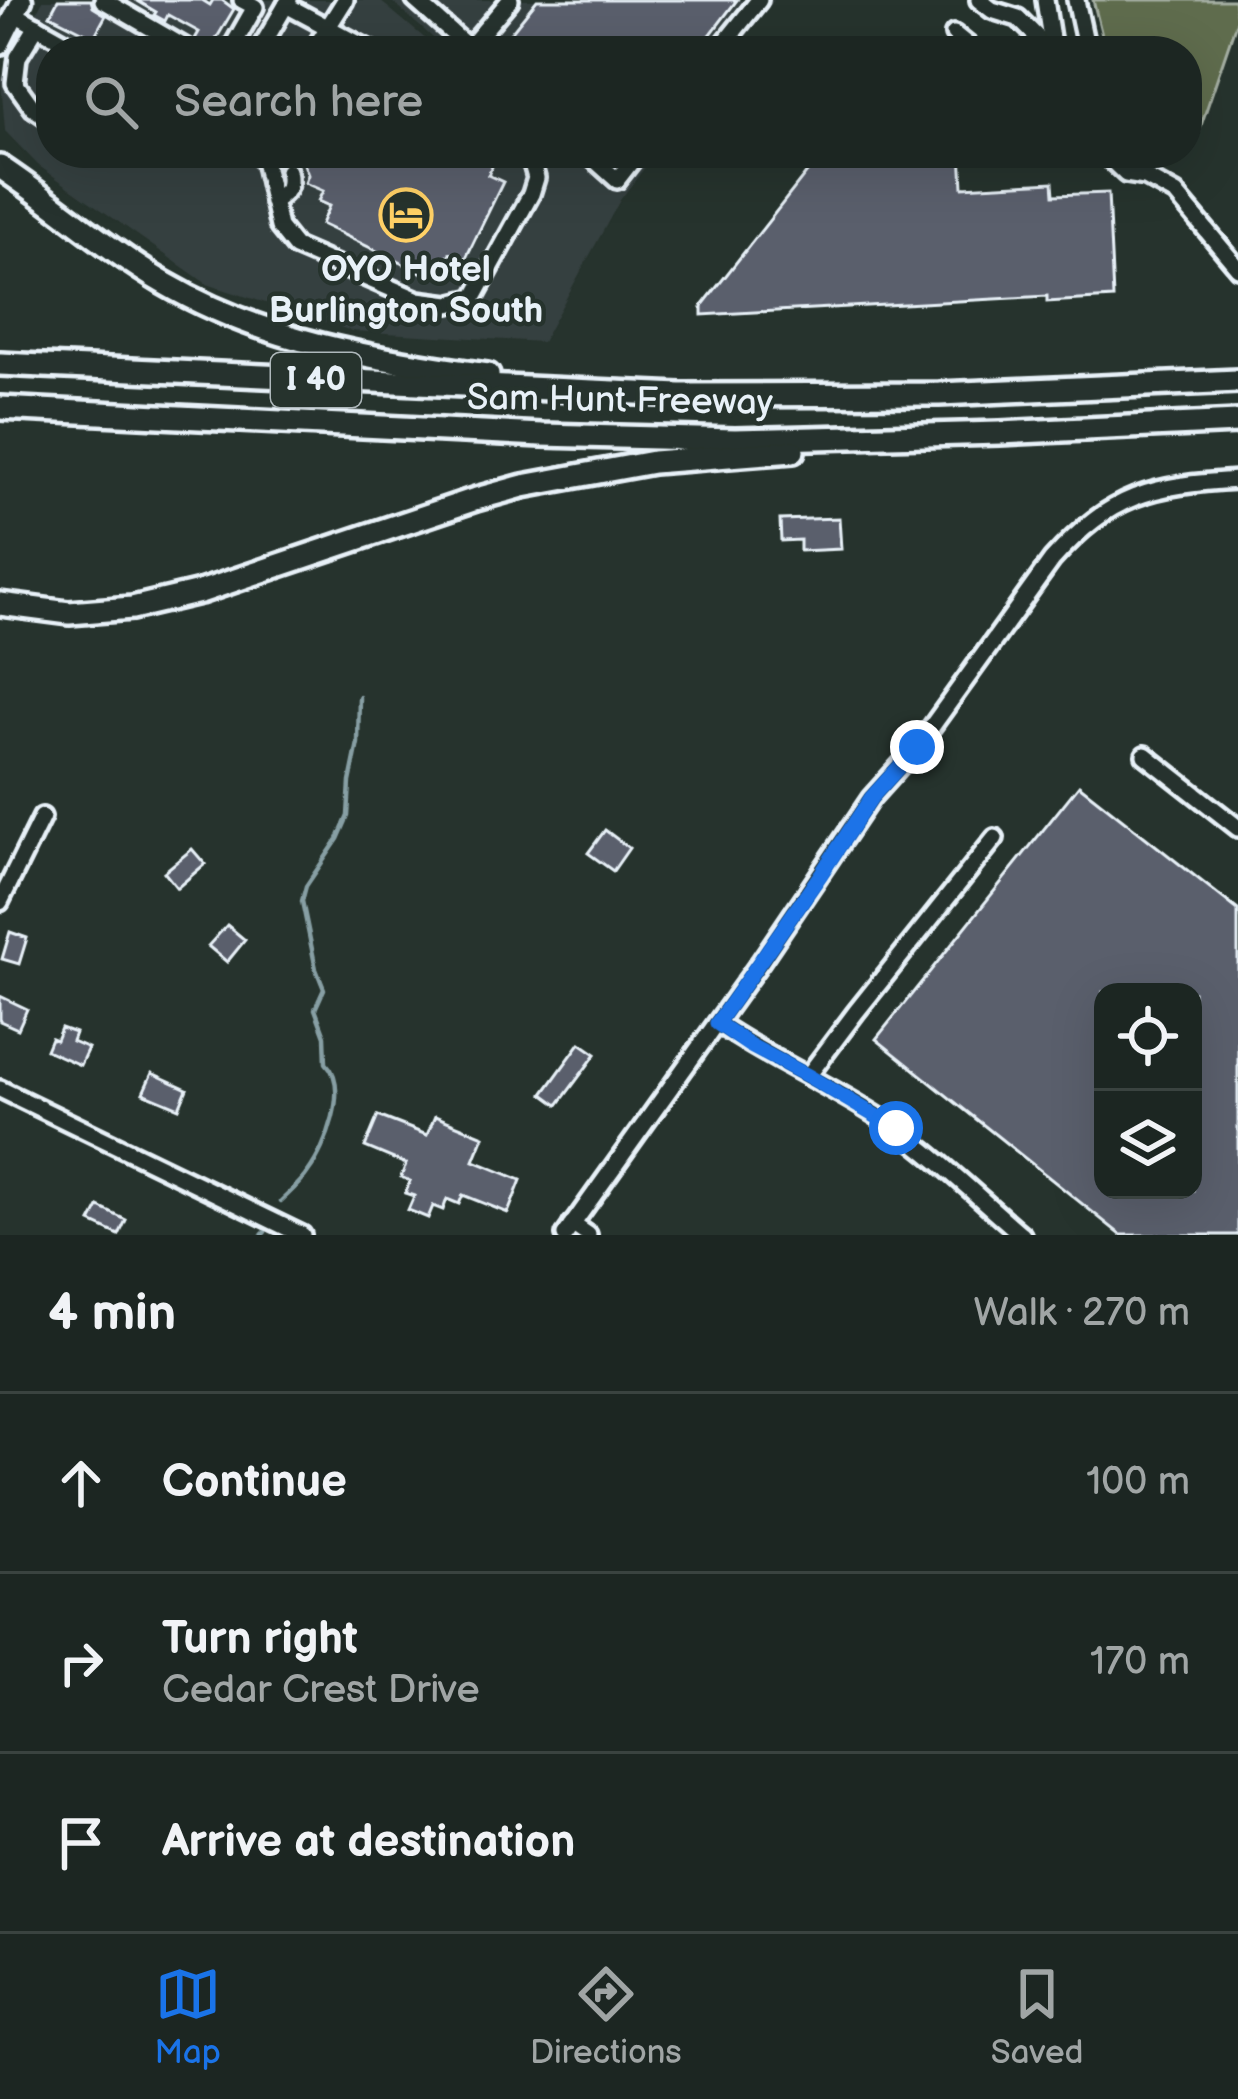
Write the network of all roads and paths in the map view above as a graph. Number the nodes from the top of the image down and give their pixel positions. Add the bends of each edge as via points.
1 (104, 0) edge
2 (242, 0) edge
3 (345, 0) edge
4 (415, 0) edge
5 (758, 0) edge
6 (980, 0) edge
7 (1013, 0) edge
8 (1045, 0) edge
9 (1076, 0) edge
10 (288, 3) edge
11 (503, 3) edge
12 (19, 7) edge
13 (1018, 18) junction
14 (37, 26) junction
15 (326, 27) junction
16 (954, 34) dead end
17 (55, 36) edge
18 (165, 36) edge
19 (239, 36) edge
20 (268, 36) edge
21 (321, 36) edge
22 (343, 36) edge
23 (456, 36) edge
24 (480, 36) edge
25 (730, 36) edge
26 (956, 36) edge
27 (1037, 36) edge
28 (1050, 36) edge
29 (1084, 36) edge
30 (0, 44) edge
31 (36, 109) edge
32 (0, 167) edge
33 (266, 168) edge
34 (287, 168) edge
35 (533, 168) edge
36 (604, 168) edge
37 (626, 168) edge
38 (1120, 168) edge
39 (273, 202) junction
40 (1238, 268) edge
41 (0, 364) edge
42 (1238, 381) edge
43 (631, 393) junction
44 (0, 408) edge
45 (1238, 422) edge
46 (1000, 433) junction
47 (1238, 480) edge
48 (0, 604) edge
49 (1144, 755) dead end
50 (42, 817) dead end
51 (1238, 828) edge
52 (995, 838) dead end
53 (0, 902) edge
54 (717, 1023) junction
55 (808, 1076) junction
56 (0, 1090) edge
57 (568, 1230) edge
58 (302, 1235) edge
59 (588, 1235) edge
60 (1022, 1235) edge

1 - 18 street
2 - 19 street via 255,7
3 - 15 street
4 - 23 street
5 - 25 street
6 - 13 street
7 - 13 street
8 - 28 street
9 - 29 street
10 - 15 street
10 - 20 street
11 - 24 street
12 - 14 street
12 - 30 main road
13 - 27 street
14 - 17 street
14 - 31 street via 18,57 15,83
15 - 21 street
15 - 22 street
16 - 26 street
32 - 43 highway via 131,262 242,320 397,363
33 - 39 street
34 - 39 street via 288,190
35 - 39 street via 531,194 474,298 449,304 418,300 296,247 279,227
36 - 37 street via 617,180
38 - 40 street via 1176,194
41 - 43 highway, Sam Hunt Freeway / I 40
42 - 43 highway, Sam Hunt Freeway / I 40 via 940,394
44 - 46 highway, Sam Hunt Freeway / I 40 via 736,440
45 - 46 highway, Sam Hunt Freeway / I 40
46 - 48 highway via 608,468 476,499 164,602 69,613
47 - 54 street via 1144,492 1107,508 1071,538 871,798
49 - 51 street
50 - 53 street
52 - 55 street
54 - 55 street
54 - 57 street
55 - 60 street via 896,1128
56 - 58 street
57 - 59 street

